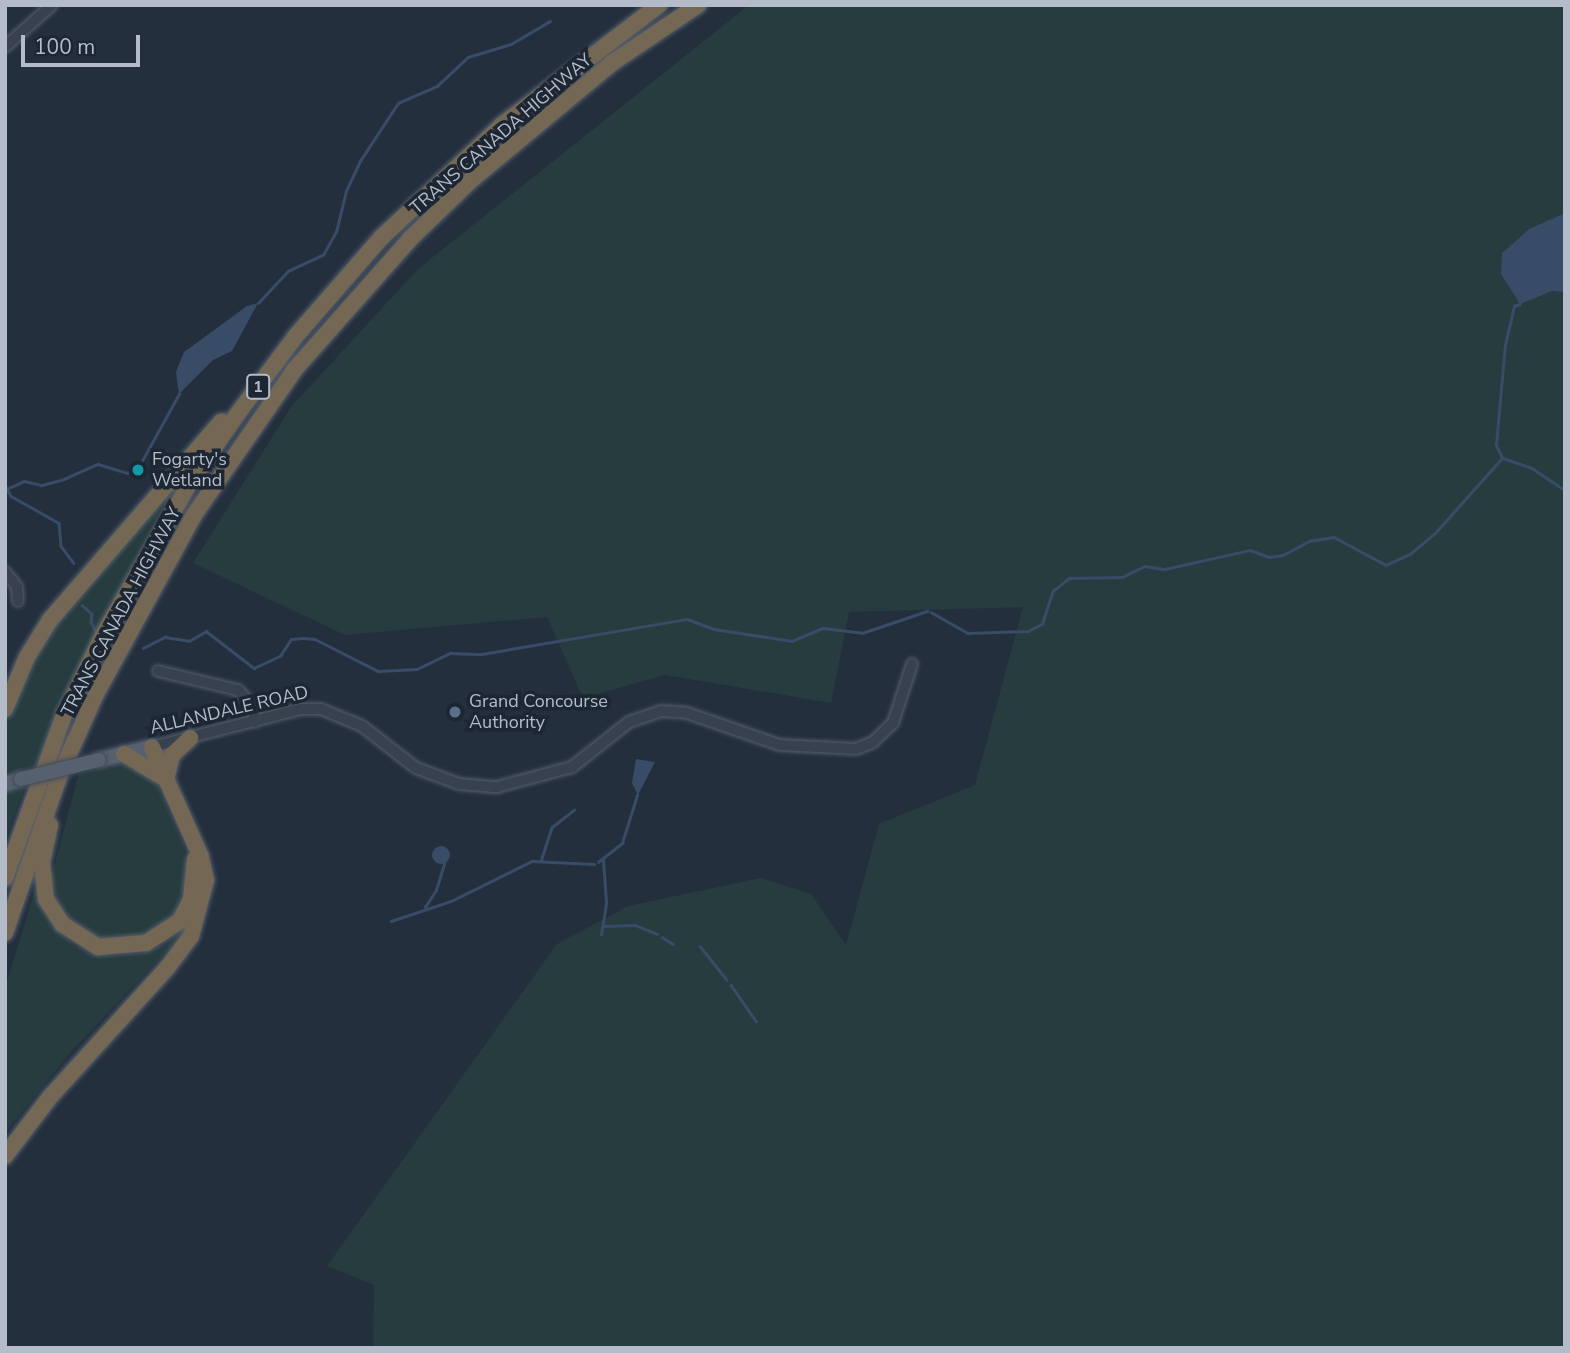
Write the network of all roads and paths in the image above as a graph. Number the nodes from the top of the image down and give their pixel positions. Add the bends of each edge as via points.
1 (52, 5) edge
2 (659, 5) edge
3 (698, 5) edge
4 (5, 47) edge
5 (295, 337) junction
6 (5, 572) edge
7 (18, 601) dead end
8 (912, 664) dead end
9 (158, 671) dead end
10 (5, 709) edge
11 (255, 722) junction
12 (190, 738) junction
13 (152, 747) junction
14 (124, 754) junction
15 (60, 774) junction
16 (166, 779) junction
17 (5, 783) edge
18 (190, 830) junction
19 (5, 878) edge
20 (5, 933) edge
21 (5, 1156) edge

1 - 4 street
2 - 5 highway, TRANS CANADA HIGHWAY / 1 via 562,76 441,181 382,238
3 - 15 highway, TRANS CANADA HIGHWAY / 1 via 612,63 470,181 393,258 295,369 194,515 96,694
5 - 10 highway via 62,605 27,657
5 - 19 highway, TRANS CANADA HIGHWAY / 1 via 189,484 103,635 64,715
6 - 7 street via 17,587
8 - 11 street, ALLANDALE ROAD via 893,723 873,742 856,749 780,745 687,713 661,711 629,722 572,767 497,787 459,784 416,768 362,726 330,710 300,709
9 - 11 street via 239,691 252,705
11 - 12 street, ALLANDALE ROAD
12 - 13 street, ALLANDALE ROAD
12 - 16 highway via 172,755
13 - 14 main road, ALLANDALE ROAD
13 - 16 highway
14 - 16 highway
14 - 17 main road, ALLANDALE ROAD, bridge
15 - 18 highway via 42,880 51,911 83,941 131,947 180,920 191,900 197,868
15 - 20 highway, TRANS CANADA HIGHWAY / 1
16 - 18 highway
18 - 21 highway via 206,880 191,936 50,1097

